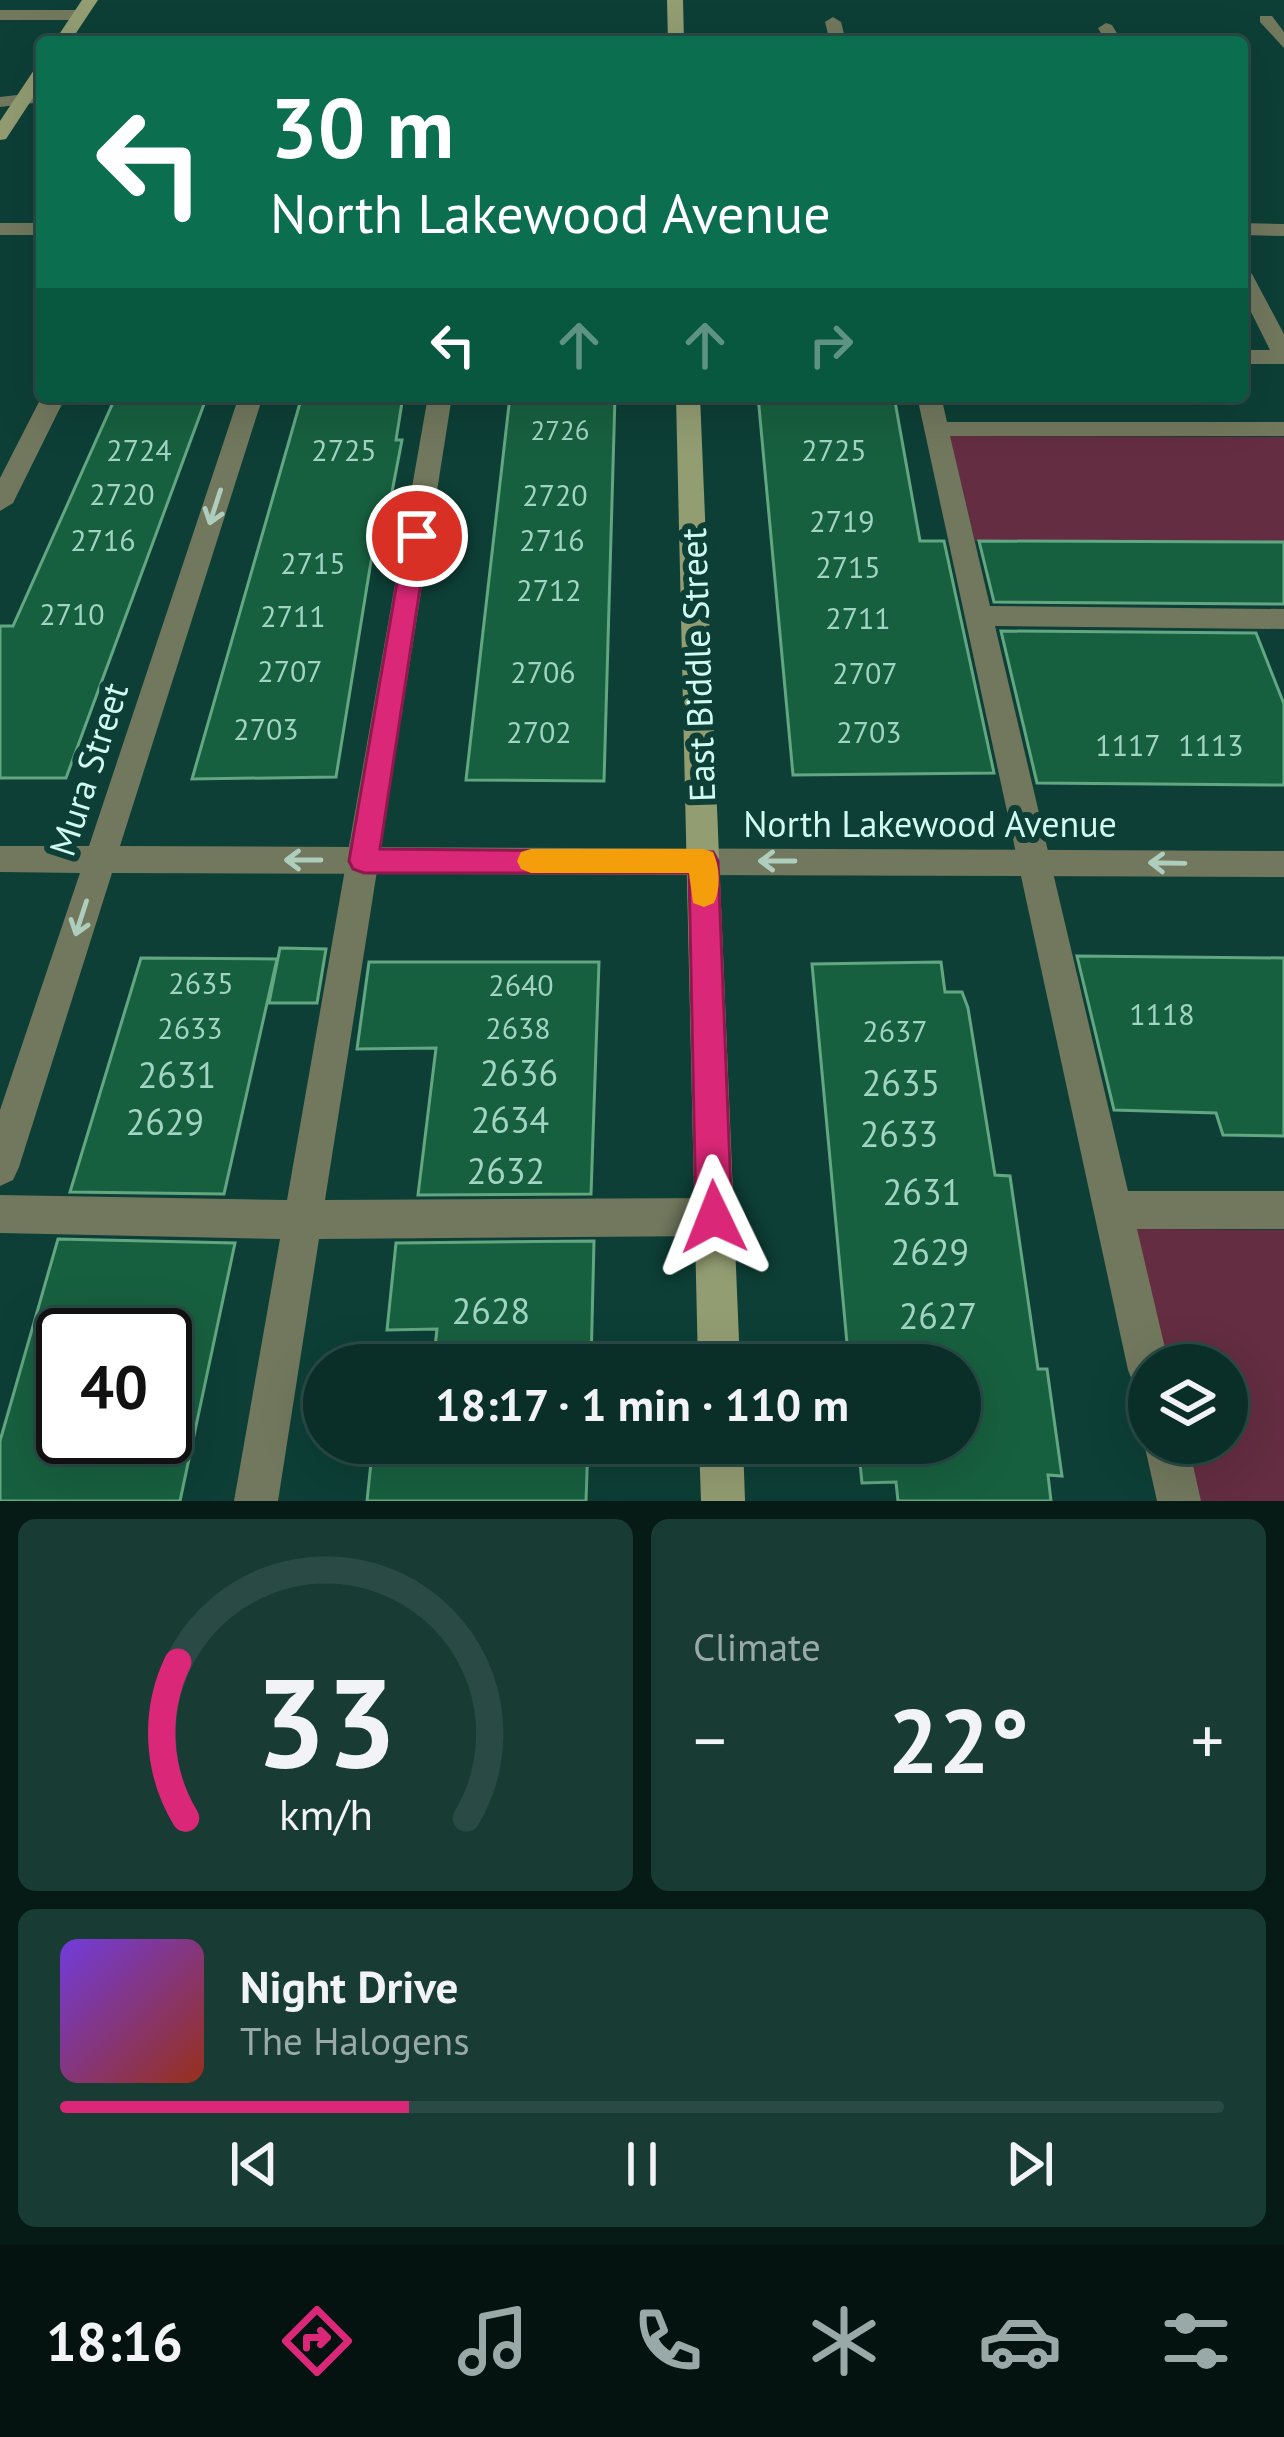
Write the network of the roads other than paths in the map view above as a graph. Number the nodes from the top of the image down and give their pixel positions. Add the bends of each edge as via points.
1 (675, 0) edge
2 (85, 8) edge
3 (0, 15) edge
4 (1266, 19) dead end
5 (833, 22) dead end
6 (66, 36) edge
7 (676, 36) edge
8 (836, 36) edge
9 (1284, 43) edge
10 (33, 98) edge
11 (0, 102) edge
12 (0, 135) edge
13 (0, 229) edge
14 (36, 229) edge
15 (1248, 230) edge
16 (1284, 230) edge
17 (1248, 286) edge
18 (1284, 356) edge
19 (1248, 357) edge
20 (51, 402) edge
21 (249, 402) edge
22 (439, 402) edge
23 (688, 402) edge
24 (933, 412) edge
25 (1284, 429) edge
26 (0, 503) edge
27 (981, 616) junction
28 (1284, 619) edge
29 (0, 859) edge
30 (100, 859) junction
31 (364, 861) junction
32 (703, 861) junction
33 (1031, 862) junction
34 (1284, 864) edge
35 (0, 1167) edge
36 (1112, 1210) junction
37 (1284, 1210) edge
38 (0, 1214) edge
39 (714, 1217) junction
40 (303, 1220) junction
41 (718, 1344) edge
42 (1143, 1344) edge
43 (722, 1464) edge
44 (1171, 1464) edge
45 (256, 1501) edge
46 (723, 1501) edge
47 (1179, 1501) edge

1 - 7 street
2 - 3 street
2 - 6 street
4 - 9 street
5 - 8 street
10 - 11 street
10 - 12 street
13 - 14 street
15 - 16 street
17 - 18 street
18 - 19 street
20 - 26 street
21 -> 30 street, Mura Street
22 - 31 street
23 - 32 street, East Biddle Street
24 - 25 street
24 - 27 street
27 - 28 street
27 - 33 street
29 - 30 street, North Lakewood Avenue
31 -> 30 street, North Lakewood Avenue
30 -> 35 street, Mura Street
31 - 32 street, North Lakewood Avenue
31 - 40 street
33 -> 32 street, North Lakewood Avenue
32 - 39 street, East Biddle Street
34 -> 33 street, North Lakewood Avenue
33 - 36 street
36 - 37 street
36 - 42 street
38 - 40 street
39 - 40 street
39 - 41 street, East Biddle Street
40 - 45 street
43 - 46 street
44 - 47 street

